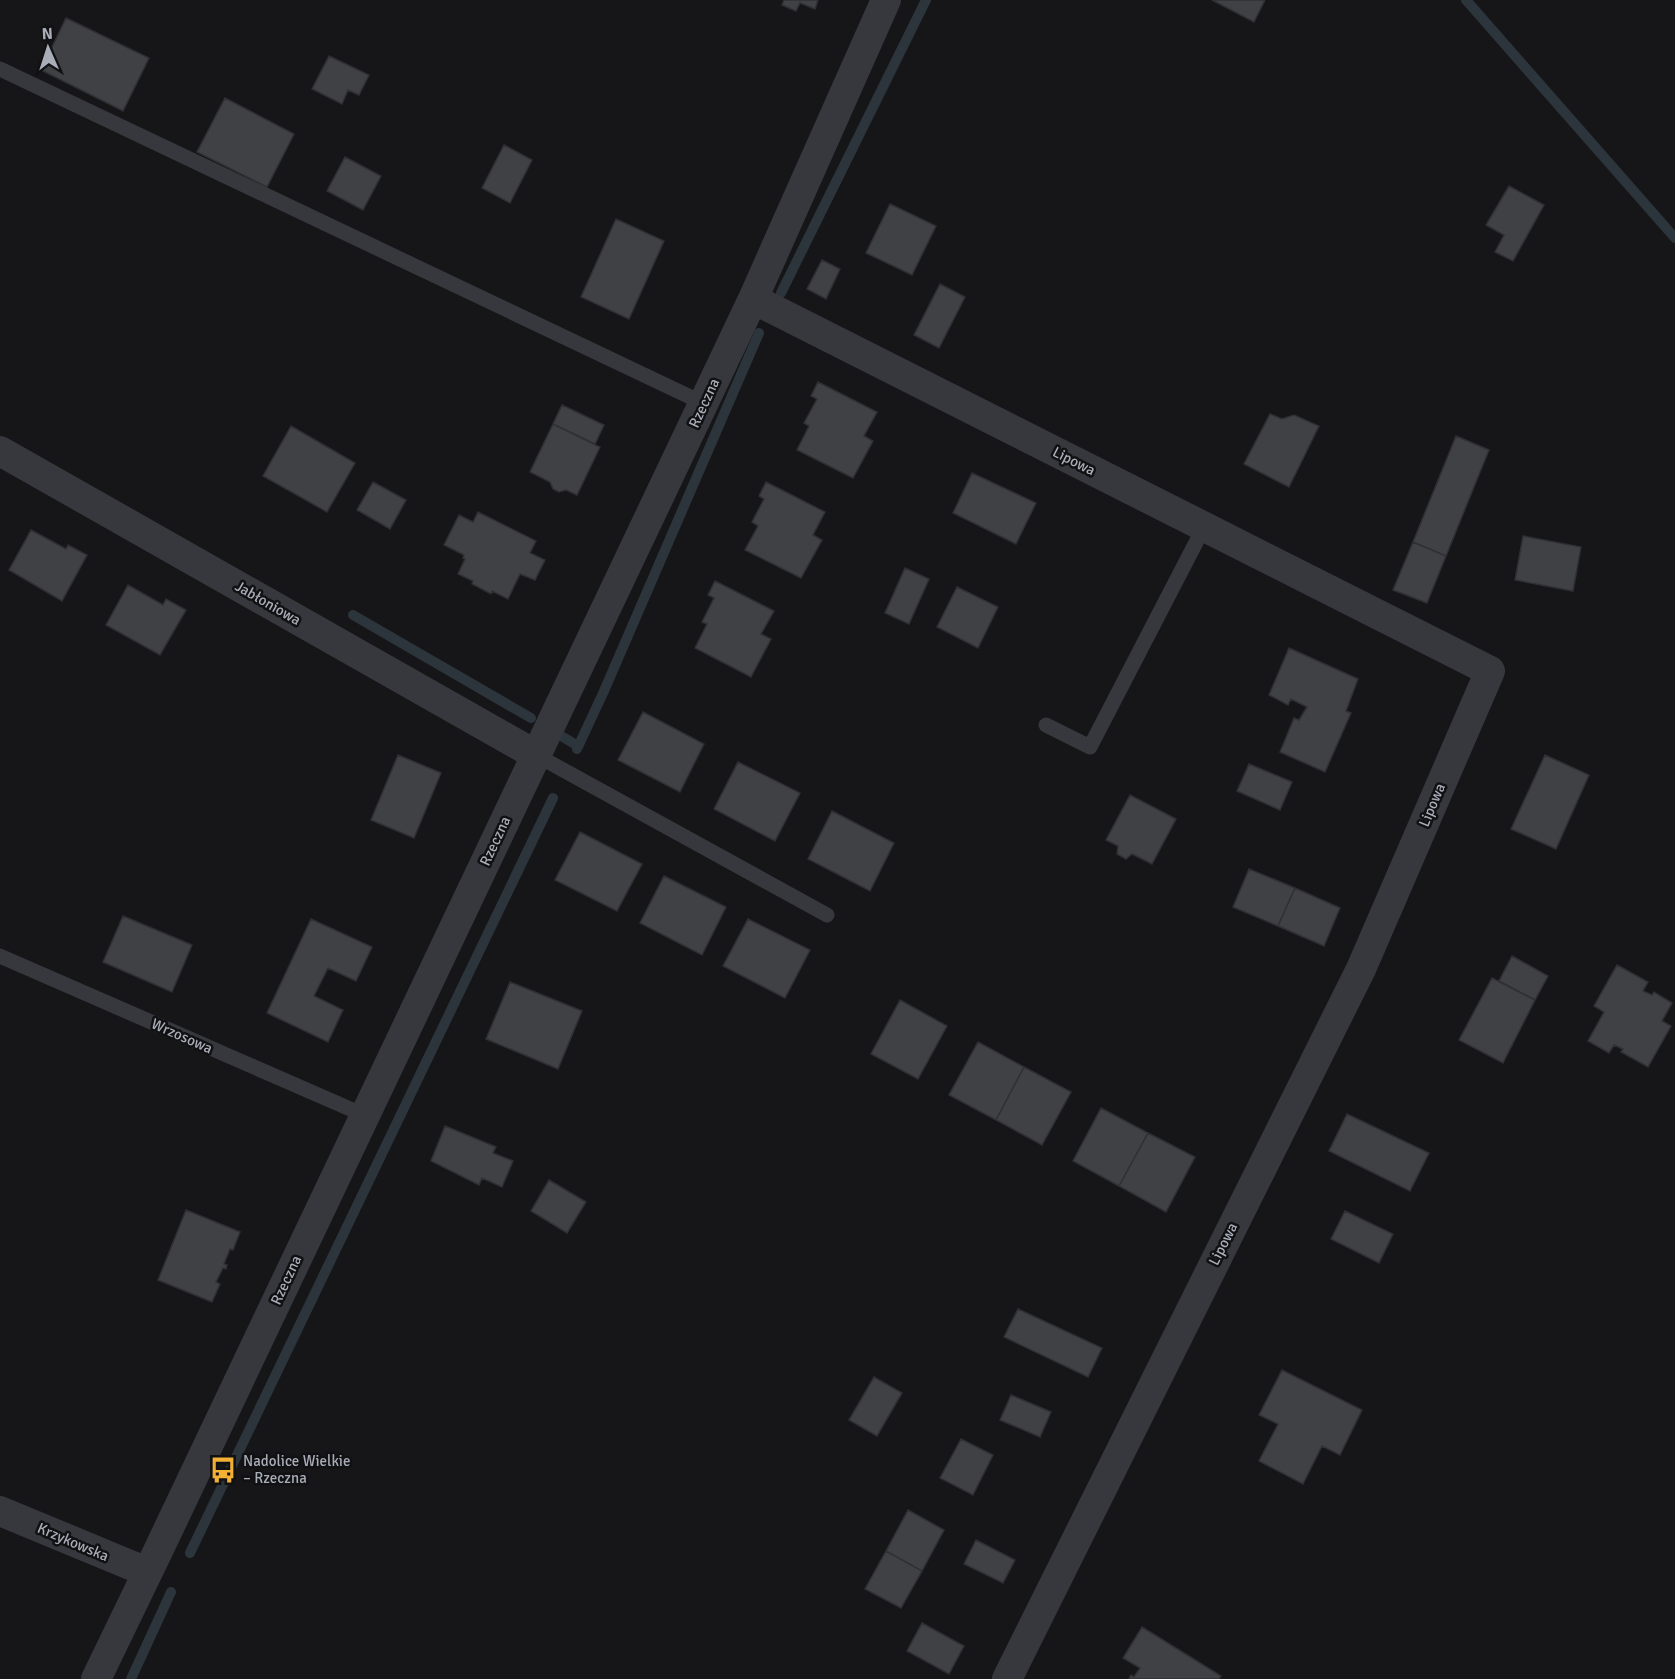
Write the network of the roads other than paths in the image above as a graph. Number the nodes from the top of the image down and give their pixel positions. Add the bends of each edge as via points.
1 (886, 0) edge
2 (0, 69) edge
3 (753, 299) junction
4 (703, 403) junction
5 (0, 451) edge
6 (1204, 527) junction
7 (1046, 725) dead end
8 (536, 755) junction
9 (827, 915) dead end
10 (0, 956) edge
11 (364, 1115) junction
12 (0, 1511) edge
13 (147, 1572) junction
14 (96, 1679) edge
15 (1007, 1679) edge

1 - 3 street, Rzeczna
2 - 4 lane
3 - 4 street, Rzeczna
3 - 6 street, Lipowa
4 - 8 street, Rzeczna
5 - 8 street, Jabłoniowa
6 - 7 lane via 1090,747
6 - 15 street, Lipowa via 1490,671 1361,969
8 - 9 lane
8 - 11 street, Rzeczna
10 - 11 lane, Wrzosowa
11 - 13 street, Rzeczna
12 - 13 street, Krzykowska
13 - 14 street, Rzeczna

